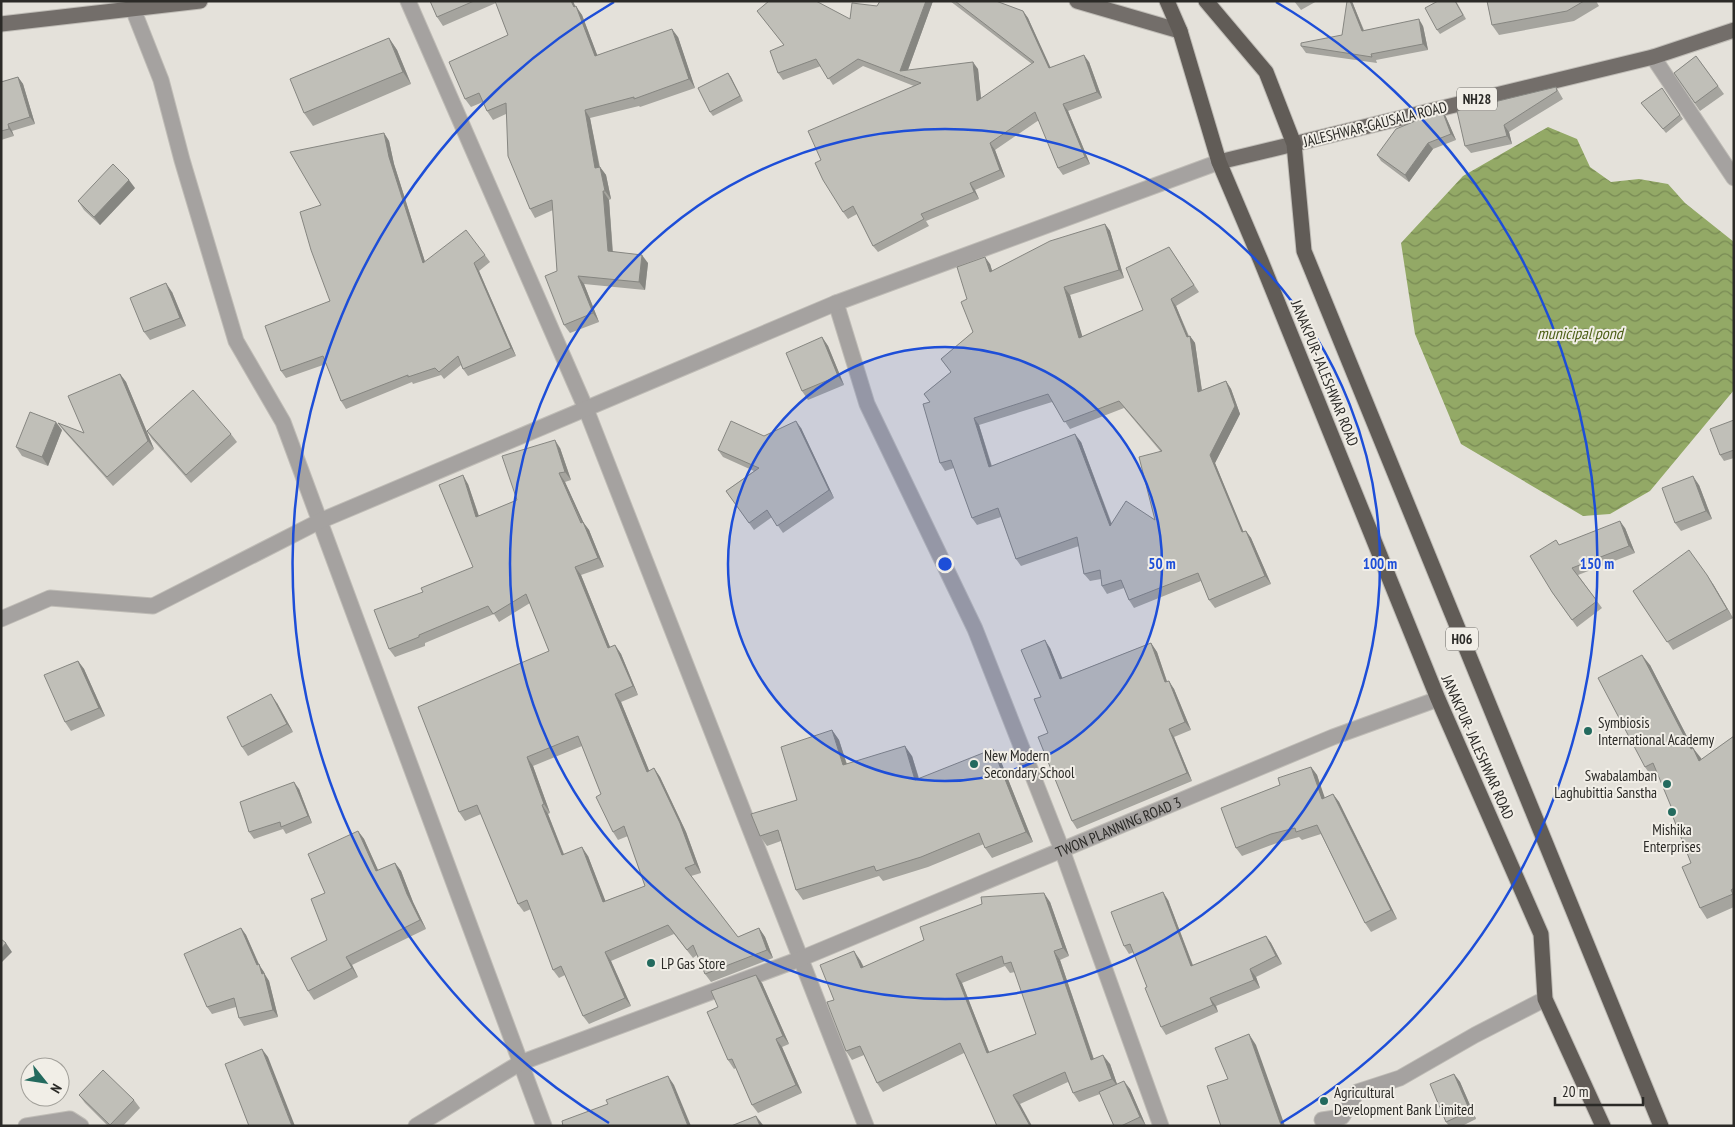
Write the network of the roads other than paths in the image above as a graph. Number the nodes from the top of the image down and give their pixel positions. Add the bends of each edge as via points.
1 (200, 1) edge
2 (408, 1) edge
3 (1077, 1) edge
4 (1167, 1) edge
5 (1206, 1) edge
6 (109, 6) edge
7 (133, 9) junction
8 (1, 24) edge
9 (1734, 30) edge
10 (1180, 31) junction
11 (1653, 57) junction
12 (1294, 144) junction
13 (1219, 162) junction
14 (1734, 178) edge
15 (836, 302) junction
16 (586, 409) junction
17 (320, 521) junction
18 (1, 619) edge
19 (1438, 699) junction
20 (1062, 850) junction
21 (800, 959) junction
22 (1545, 999) junction
23 (520, 1063) junction
24 (1322, 1120) dead end
25 (26, 1126) edge
26 (81, 1126) edge
27 (416, 1126) edge
28 (544, 1126) edge
29 (866, 1126) edge
30 (1161, 1126) edge
31 (1602, 1126) edge
32 (1661, 1126) edge

1 - 7 main road
2 - 16 street
3 - 10 main road
4 - 10 highway, JANAKPUR- JALESHWAR ROAD
5 - 12 highway via 1266,72
6 - 7 main road
6 - 8 main road
7 - 17 street via 161,80 236,341 283,422
9 - 11 main road, JALESHWAR-GAUSALA ROAD / NH28
10 - 13 highway, JANAKPUR- JALESHWAR ROAD
11 - 12 main road, JALESHWAR-GAUSALA ROAD / NH28
11 - 14 street
12 - 13 main road, JALESHWAR-GAUSALA ROAD / NH28
12 - 32 highway, H06 via 1304,251
13 - 15 street
13 - 19 highway, JANAKPUR- JALESHWAR ROAD
15 - 16 street
15 - 20 street via 867,404 975,629
16 - 17 street
16 - 21 street
17 - 18 street via 153,606 50,598
17 - 23 street
19 - 20 street, TWON PLANNING ROAD 3 via 1333,737
19 - 22 highway, JANAKPUR- JALESHWAR ROAD via 1541,934
20 - 21 street, TWON PLANNING ROAD 3
20 - 30 street
21 - 23 street, TWON PLANNING ROAD 3
21 - 29 street
22 - 24 street via 1400,1078 1357,1092 1342,1117
22 - 31 highway, JANAKPUR- JALESHWAR ROAD
23 - 27 street, TWON PLANNING ROAD 3
23 - 28 street
25 - 26 street via 70,1119

